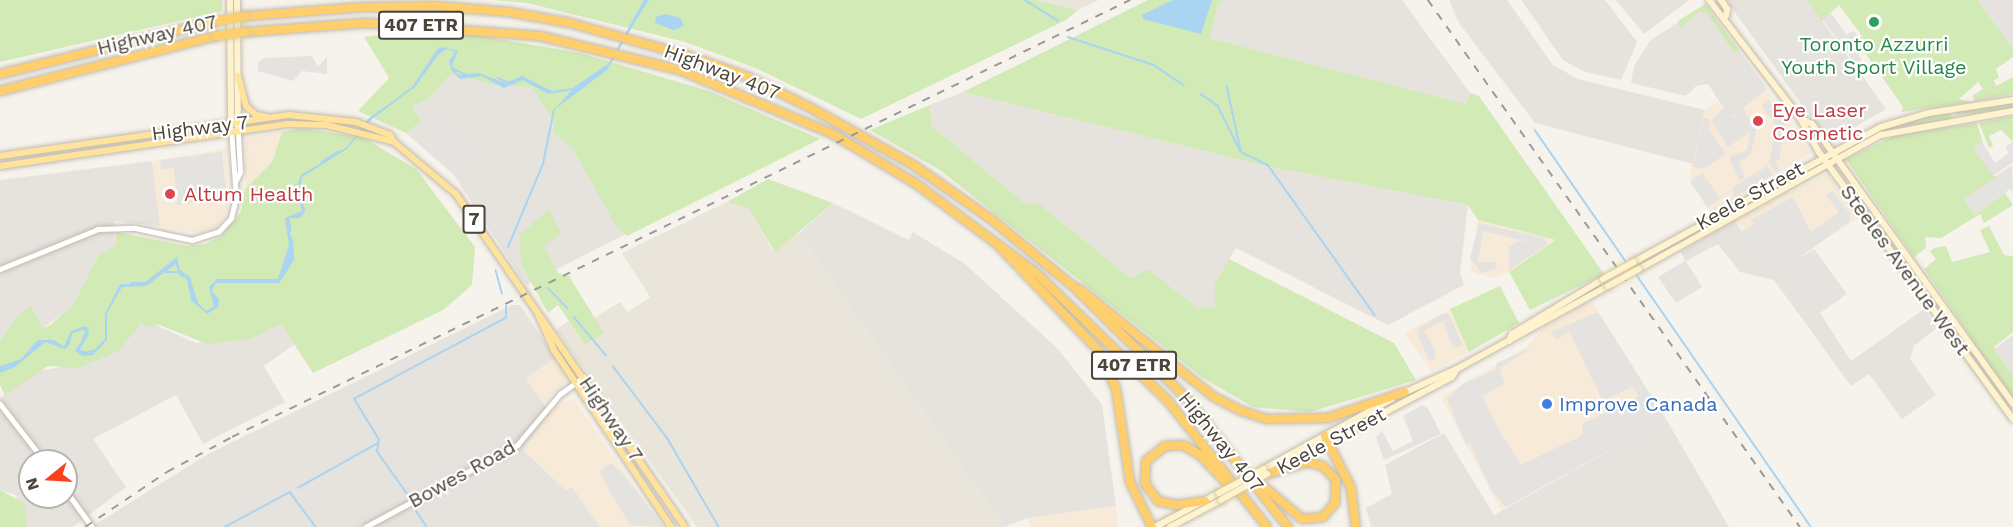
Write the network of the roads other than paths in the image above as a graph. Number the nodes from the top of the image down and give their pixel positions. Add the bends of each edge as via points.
1 (230, 0) edge
2 (237, 0) edge
3 (1709, 0) edge
4 (1721, 0) edge
5 (1726, 16) junction
6 (0, 74) edge
7 (238, 76) junction
8 (0, 92) edge
9 (2013, 100) edge
10 (1955, 109) junction
11 (2013, 111) edge
12 (274, 118) junction
13 (1800, 118) junction
14 (1956, 122) junction
15 (234, 124) junction
16 (235, 132) junction
17 (394, 142) junction
18 (1834, 155) junction
19 (0, 156) edge
20 (1825, 159) junction
21 (0, 166) edge
22 (991, 235) junction
23 (0, 269) edge
24 (1073, 286) junction
25 (537, 312) junction
26 (1509, 341) junction
27 (1457, 369) junction
28 (583, 377) junction
29 (574, 383) junction
30 (1405, 392) junction
31 (0, 404) edge
32 (2013, 404) edge
33 (2013, 419) edge
34 (1327, 439) junction
35 (35, 449) edge
36 (1241, 464) junction
37 (1266, 471) junction
38 (1220, 497) junction
39 (1205, 501) junction
40 (78, 508) edge
41 (1257, 514) junction
42 (92, 527) edge
43 (365, 527) edge
44 (672, 527) edge
45 (685, 527) edge
46 (1154, 527) edge
47 (1170, 527) edge
48 (1267, 527) edge
49 (1288, 527) edge
50 (1356, 527) edge

1 - 15 main road
2 - 7 main road
3 - 5 main road, Steeles Avenue West
4 - 5 main road, Steeles Avenue West via 1727,9
5 - 13 main road, Steeles Avenue West
6 - 24 highway, Highway 407 / 407 ETR, bridge via 246,16 436,6 509,12 637,40 748,77 871,141 991,219
7 - 12 main road via 246,106 256,115
7 - 15 main road
8 - 22 highway, Highway 407 / 407 ETR, bridge via 216,36 246,32 378,23 540,36 637,57 763,101 833,134
9 - 10 main road, Keele Street
10 - 14 main road
10 - 18 main road, Keele Street via 1896,120
11 - 14 main road, Keele Street
12 - 15 main road, Highway 7 / 7
12 - 17 main road, Highway 7 / 7 via 311,116 356,122 377,129
13 - 18 main road, Steeles Avenue West via 1812,124
13 - 20 main road, Steeles Avenue West
14 - 18 main road, Keele Street via 1891,132
15 - 16 main road
15 - 19 main road, Highway 7 / 7
16 - 17 main road, Highway 7 / 7 via 300,124 350,130
16 - 21 main road, Highway 7 / 7
16 - 23 street via 240,172 231,218 209,236 184,239 135,228 109,227 68,238
17 - 25 main road, Highway 7 / 7 via 456,194
18 - 20 main road, Keele Street
18 - 32 main road, Steeles Avenue West
20 - 26 main road, Keele Street, bridge
20 - 26 main road, Keele Street, bridge via 1604,279 1512,334
20 - 33 main road, Steeles Avenue West
22 - 41 highway, Highway 407 / 407 ETR via 1156,387
22 - 46 highway via 1012,264 1100,351 1116,389 1130,482
24 - 30 highway via 1091,293 1214,398 1267,419 1328,418
24 - 36 highway, Highway 407 / 407 ETR via 1158,367
25 - 28 main road, Highway 7 / 7
25 - 29 main road, Highway 7 / 7 via 538,322
26 - 27 main road, Keele Street
27 - 30 main road, Keele Street
27 - 34 main road, Keele Street via 1452,377
28 - 29 street, Bowes Road
28 - 45 main road, Highway 7 / 7
29 - 43 street, Bowes Road via 546,408 517,445
29 - 44 main road, Highway 7 / 7
30 - 34 main road, Keele Street
31 - 35 street
34 - 37 main road, Keele Street
34 - 50 highway via 1351,489
36 - 37 highway via 1293,516 1312,521 1332,508 1337,486 1323,466 1306,462
36 - 49 highway, Highway 407 / 407 ETR
37 - 38 main road, Keele Street, bridge
38 - 39 main road, Keele Street
38 - 47 main road, Keele Street
39 - 41 highway via 1177,506 1158,501 1145,483 1146,461 1165,446 1191,449
39 - 46 main road, Keele Street
40 - 42 street
41 - 48 highway, Highway 407 / 407 ETR

